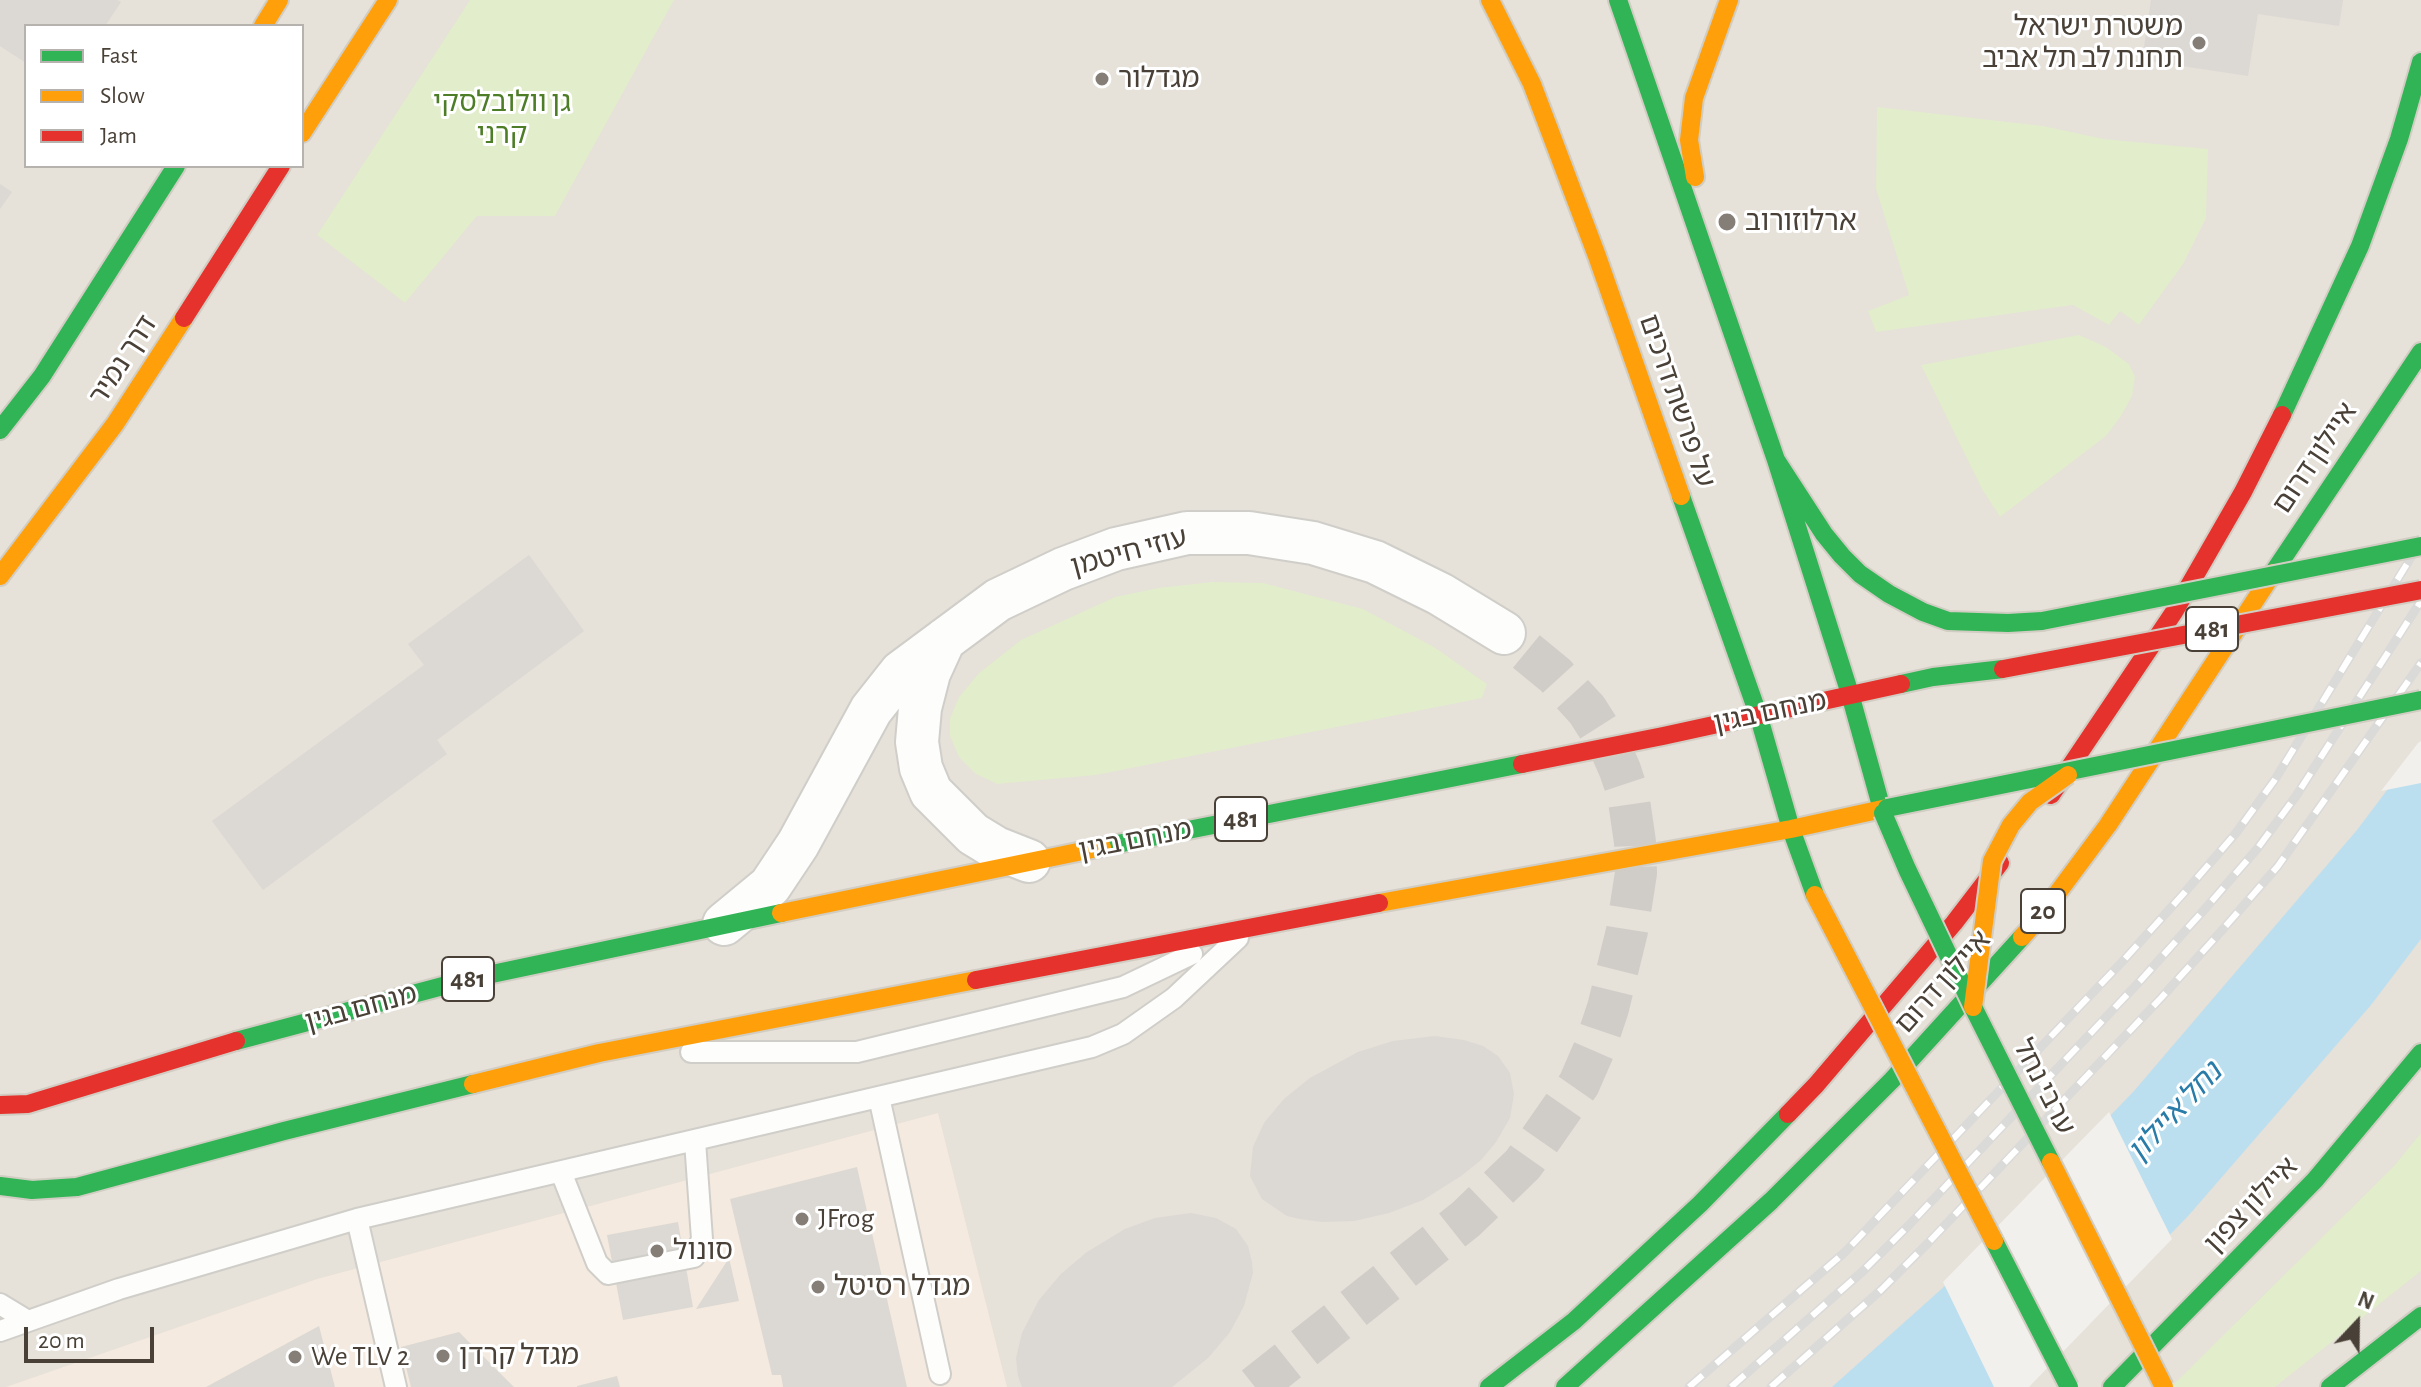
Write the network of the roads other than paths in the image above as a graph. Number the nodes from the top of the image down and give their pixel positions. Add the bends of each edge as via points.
1 (279, 0) edge
2 (388, 0) edge
3 (1490, 0) edge
4 (1618, 0) edge
5 (1729, 0) edge
6 (264, 24) edge
7 (2421, 62) edge
8 (304, 130) edge
9 (175, 168) edge
10 (280, 168) edge
11 (1709, 262) junction
12 (2421, 352) edge
13 (0, 430) edge
14 (1776, 460) junction
15 (2421, 546) edge
16 (0, 576) edge
17 (2421, 590) edge
18 (1504, 633) tunnel mouth
19 (944, 640) junction
20 (1850, 694) junction
21 (2421, 700) edge
22 (1758, 714) junction
23 (2077, 769) junction
24 (1884, 810) junction
25 (1791, 829) junction
26 (1029, 861) junction
27 (724, 924) junction
28 (1249, 927) junction
29 (1973, 1007) junction
30 (599, 1053) junction
31 (2421, 1053) edge
32 (110, 1080) junction
33 (0, 1087) edge
34 (879, 1097) junction
35 (0, 1105) edge
36 (695, 1141) junction
37 (561, 1172) junction
38 (0, 1186) edge
39 (357, 1219) junction
40 (0, 1304) edge
41 (2421, 1316) edge
42 (28, 1321) junction
43 (0, 1331) edge
44 (940, 1374) dead end
45 (396, 1387) edge
46 (1489, 1387) edge
47 (1565, 1387) edge
48 (2069, 1387) edge
49 (2112, 1387) edge
50 (2164, 1387) edge
51 (2330, 1387) edge

1 - 6 main road
2 - 8 main road
3 - 22 main road, על פרשת דרכים via 1532,84 1581,213
4 - 11 main road
5 - 11 main road via 1694,98 1689,140
7 - 46 main road via 2360,246 2289,402 2174,612 2041,811 1816,1085 1689,1215 1574,1321
9 - 13 main road, דרך נמיר via 42,376
10 - 16 main road, דרך נמיר via 115,424
11 - 14 main road
12 - 47 main road, איילון דרום / 20 via 2108,825 2039,918 1892,1080 1771,1201
14 - 15 main road, bridge via 1824,534 1860,574 1948,621 2042,621
14 - 20 main road
17 - 20 main road, מנחם בגין / 481, bridge
18 - 19 street, עוזי חיטמן via 1375,562 1313,543 1249,533 1187,533 1116,549 1063,569 998,600
19 - 26 street, עוזי חיטמן via 920,708 921,768 931,792 973,834
19 - 27 street, עוזי חיטמן via 901,672 871,710 770,886
20 - 22 main road, מנחם בגין / 481
20 - 24 main road
21 - 23 main road, bridge
22 - 25 main road, על פרשת דרכים
22 - 26 main road, מנחם בגין / 481
23 - 24 main road, bridge
23 - 29 main road, bridge via 2030,802 1992,861
24 - 25 main road
24 - 29 main road, ערבי נחל, bridge
25 - 28 main road
25 - 48 main road, bridge via 1815,895
26 - 27 main road, מנחם בגין / 481
27 - 32 main road, מנחם בגין / 481 via 473,978 215,1046
28 - 30 main road
28 - 30 lane via 1123,987 857,1052
28 - 34 lane via 1174,998 1123,1034 1092,1047
29 - 50 main road, ערבי נחל, bridge
30 - 38 main road via 77,1187
31 - 49 main road, איילון צפון via 2315,1180
32 - 33 lane
32 - 35 main road, מנחם בגין / 481 via 28,1104
34 - 36 lane
34 - 44 lane
36 - 37 lane
36 - 37 lane via 702,1239 694,1257 608,1274 597,1263
37 - 39 lane
39 - 42 lane
39 - 45 lane
40 - 42 lane
41 - 51 main road
42 - 43 lane

